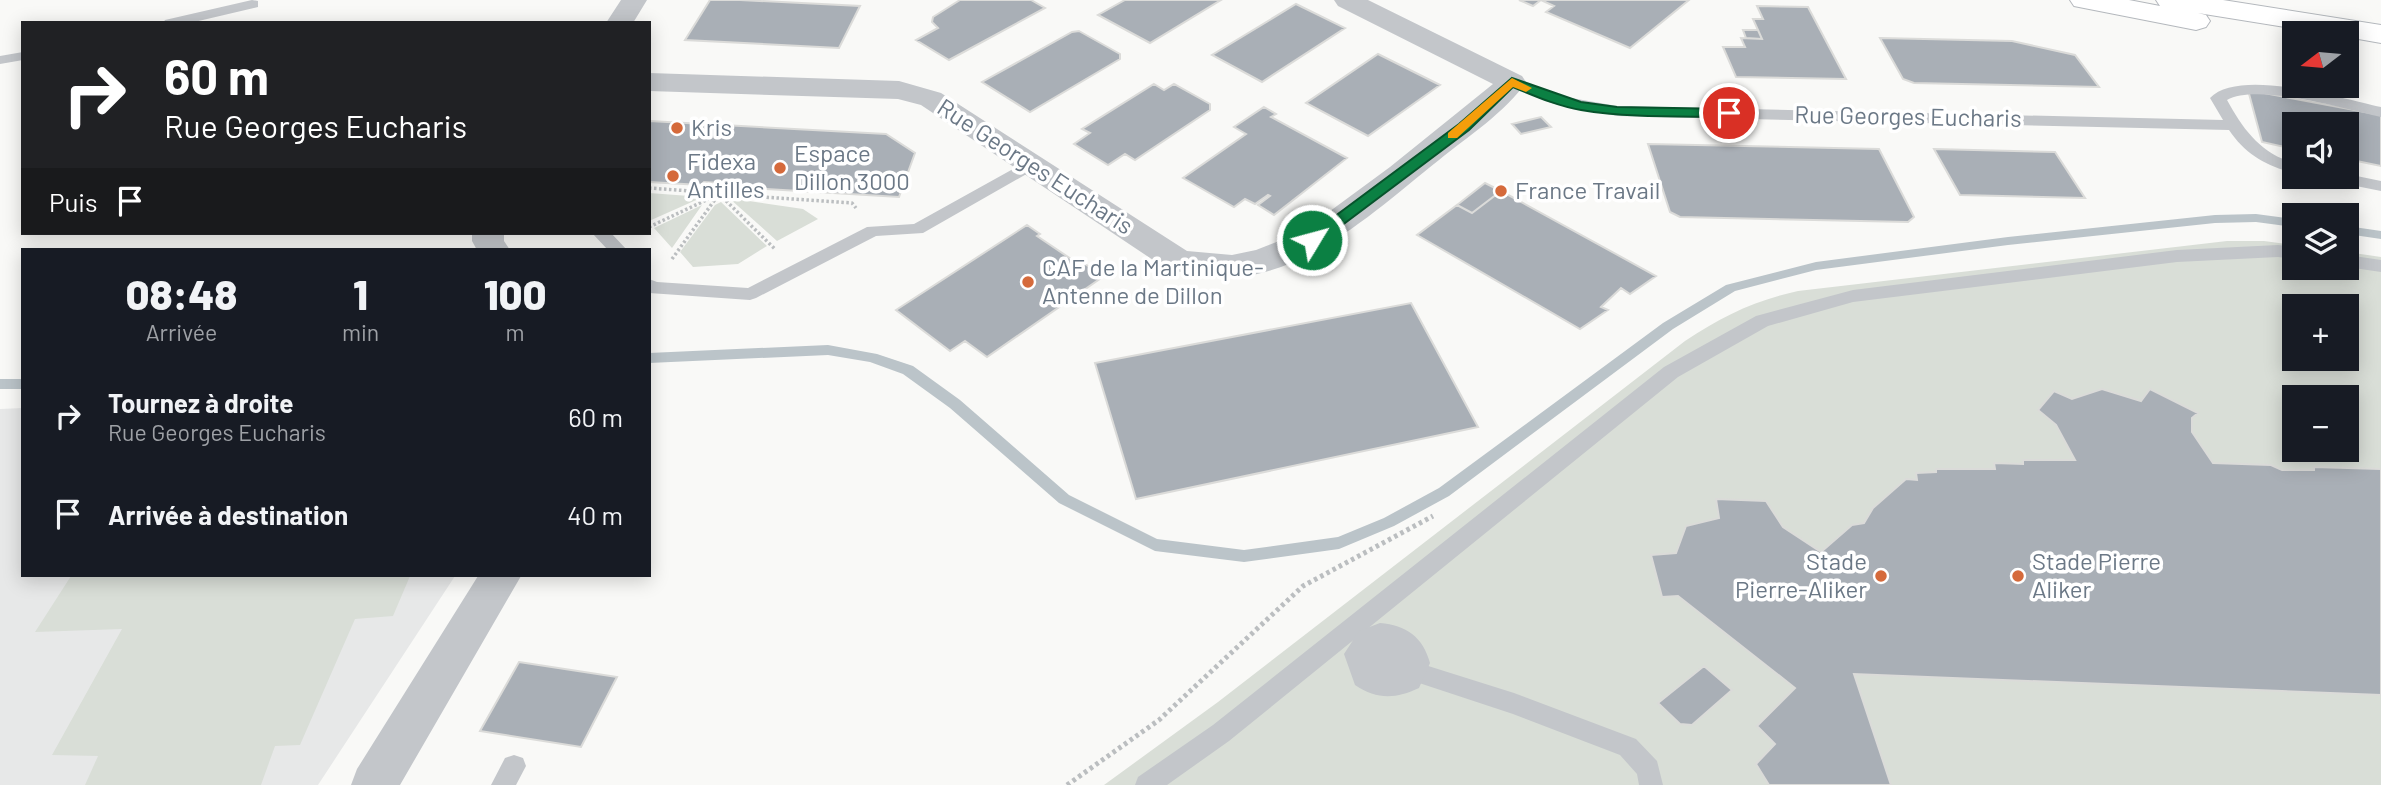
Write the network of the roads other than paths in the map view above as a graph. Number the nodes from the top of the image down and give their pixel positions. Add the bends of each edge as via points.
1 (634, 0) edge
2 (1348, 0) edge
3 (2084, 0) edge
4 (2170, 0) edge
5 (253, 4) dead end
6 (179, 21) edge
7 (620, 21) edge
8 (2381, 34) edge
9 (2282, 38) edge
10 (2359, 51) edge
11 (21, 55) edge
12 (2381, 55) edge
13 (0, 60) edge
14 (651, 82) edge
15 (1512, 82) junction
16 (2381, 112) edge
17 (2232, 125) junction
18 (1031, 164) junction
19 (2282, 164) edge
20 (2359, 182) edge
21 (2381, 186) edge
22 (603, 235) edge
23 (616, 248) edge
24 (2282, 252) edge
25 (2359, 263) edge
26 (2381, 267) edge
27 (651, 287) edge
28 (499, 577) edge
29 (1348, 649) junction
30 (1406, 669) joint
31 (374, 785) edge
32 (1147, 785) edge
33 (1651, 785) edge

1 - 7 street
2 - 15 street
3 - 9 main road
4 - 8 main road
5 - 6 lane
10 - 12 main road
11 - 13 lane
14 - 18 street, Rue Georges Eucharis via 899,90 930,99
15 - 17 lane, Rue Georges Eucharis via 1556,100 1617,110
15 - 18 street, Rue Georges Eucharis via 1464,127 1312,240 1240,266 1177,260
16 - 17 lane via 2260,88 2236,89 2217,98
17 - 19 lane via 2255,153
18 - 27 lane via 917,229 873,231 750,294
20 - 21 lane
22 - 23 lane
24 - 29 lane via 2177,256 1866,294 1762,321 1671,372
25 - 26 lane
28 - 31 street
29 - 30 street via 1383,679 1398,677
29 - 32 lane
30 - 33 lane via 1628,747 1648,769

